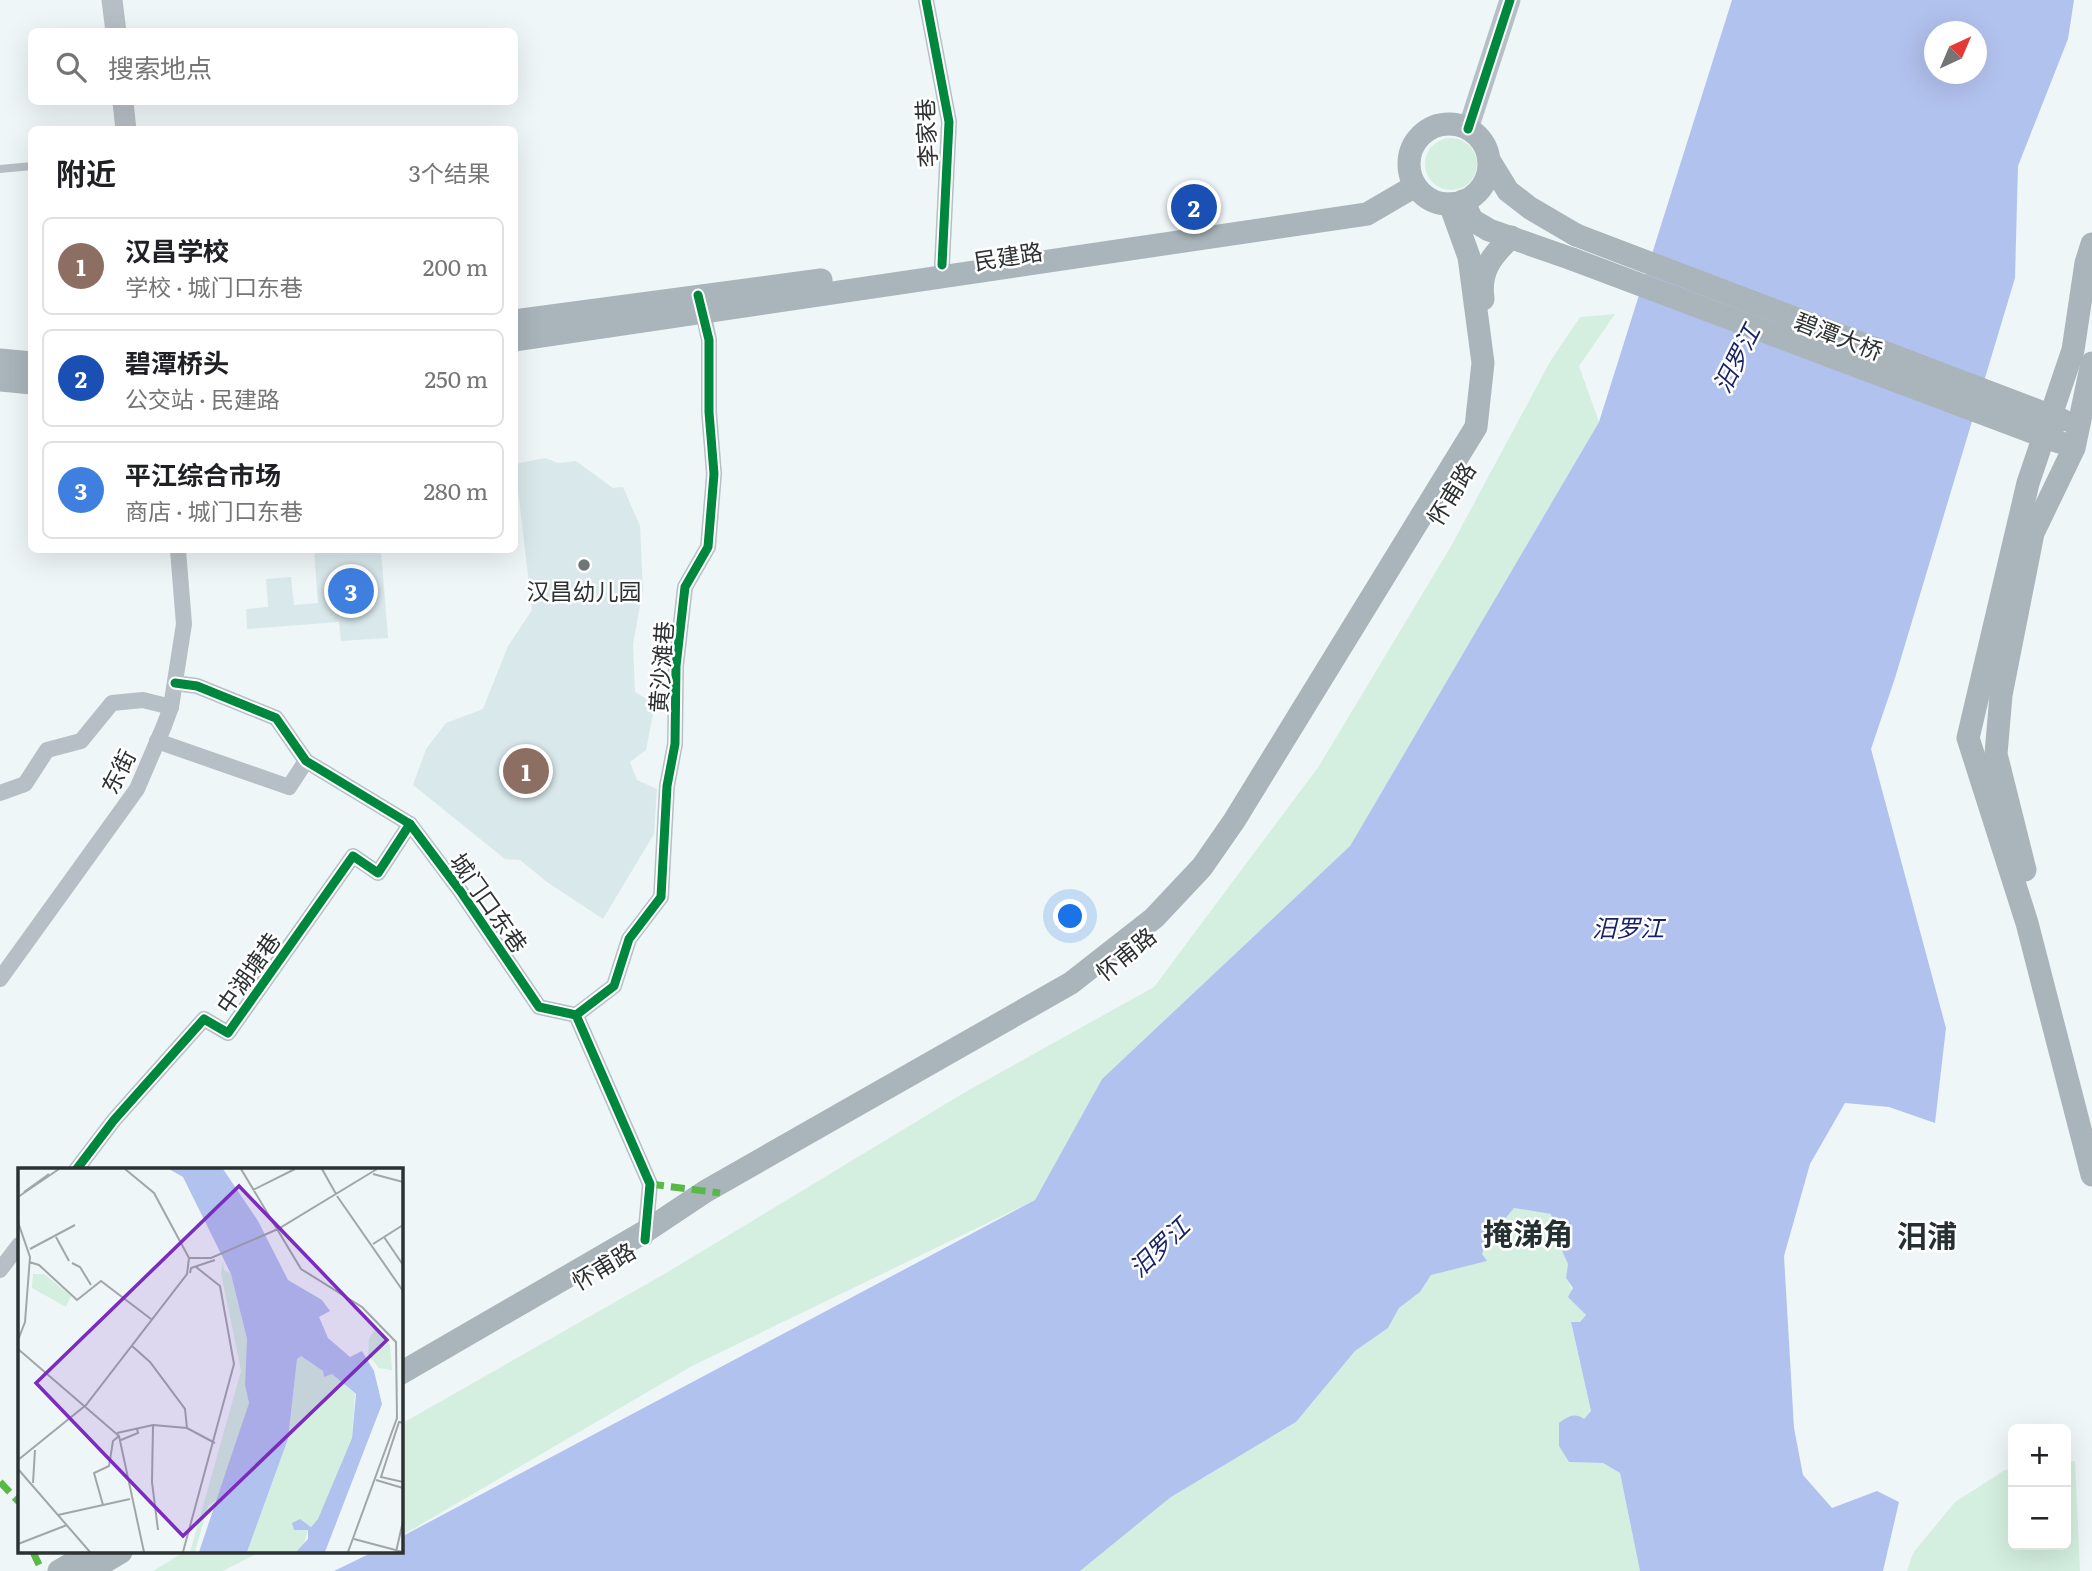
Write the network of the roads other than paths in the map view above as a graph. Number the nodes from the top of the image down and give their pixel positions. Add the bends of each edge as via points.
1 (98, 0) edge
2 (112, 0) edge
3 (926, 0) edge
4 (1495, 0) edge
5 (1510, 0) edge
6 (102, 28) edge
7 (116, 28) edge
8 (109, 105) edge
9 (123, 105) edge
10 (112, 126) edge
11 (126, 126) edge
12 (1462, 127) junction
13 (1489, 160) junction
14 (28, 166) edge
15 (0, 169) edge
16 (1413, 179) junction
17 (1457, 202) junction
18 (1511, 237) junction
19 (2092, 244) edge
20 (942, 265) junction
21 (701, 304) junction
22 (518, 321) edge
23 (518, 339) edge
24 (0, 360) edge
25 (28, 363) edge
26 (2092, 363) edge
27 (0, 380) edge
28 (28, 383) edge
29 (2076, 436) edge
30 (178, 553) edge
31 (175, 683) junction
32 (171, 707) junction
33 (157, 741) junction
34 (306, 761) junction
35 (0, 793) edge
36 (410, 824) junction
37 (0, 979) edge
38 (576, 1016) junction
39 (2092, 1134) edge
40 (78, 1168) edge
41 (2092, 1175) edge
42 (646, 1236) junction
43 (18, 1246) edge
44 (0, 1270) edge
45 (402, 1372) edge
46 (402, 1384) edge
47 (89, 1554) edge
48 (118, 1554) edge
49 (60, 1571) edge
50 (89, 1571) edge

1 - 6 street
2 - 7 street
3 - 20 street, 李家巷 via 949,122
4 - 12 street
5 - 12 street
8 - 10 street
9 - 11 street
12 - 13 main road via 1478,137
12 - 16 main road via 1444,124 1420,135 1409,159
13 - 17 main road via 1483,184 1475,194
13 - 29 main road, 碧潭大桥, bridge via 1508,191 1576,235
14 - 15 lane
16 - 17 main road via 1437,202
16 - 20 main road, 民建路 via 1364,200
16 - 21 main road via 1367,214
17 - 18 main road via 1472,220
17 - 42 main road via 1483,363 1476,427 1202,867 1154,918 1071,983 706,1191
18 - 29 main road, bridge
18 - 42 main road, 怀甫路 via 1488,261 1482,292 1493,363 1488,431 1241,832 1200,883 1161,923 1075,993
19 - 41 main road via 2073,350 2028,483 1968,738 2027,923
20 - 21 main road, 民建路
21 - 22 main road, 民建路
21 - 23 main road
21 - 38 street, 黄沙滩巷 via 710,353 714,474 708,547 685,587 661,897 629,939 614,986
24 - 25 main road
26 - 29 main road
27 - 28 main road
29 - 39 main road via 2033,533 2001,695 1996,754
30 - 31 street, 东街 via 184,624
31 - 32 street, 东街
31 - 34 street, 城门口东巷 via 197,686 276,718
32 - 33 street, 东街
32 - 35 street via 143,700 112,703 81,741 47,750 25,784
33 - 34 street via 289,787
33 - 37 street, 东街 via 137,789
34 - 36 street, 城门口东巷
36 - 38 street, 城门口东巷 via 539,1006
36 - 40 street, 中湖塘巷 via 378,873 353,856 228,1033 204,1019
38 - 42 street via 650,1184
42 - 45 main road
42 - 46 main road, 怀甫路
43 - 44 street
47 - 49 main road
48 - 50 main road

